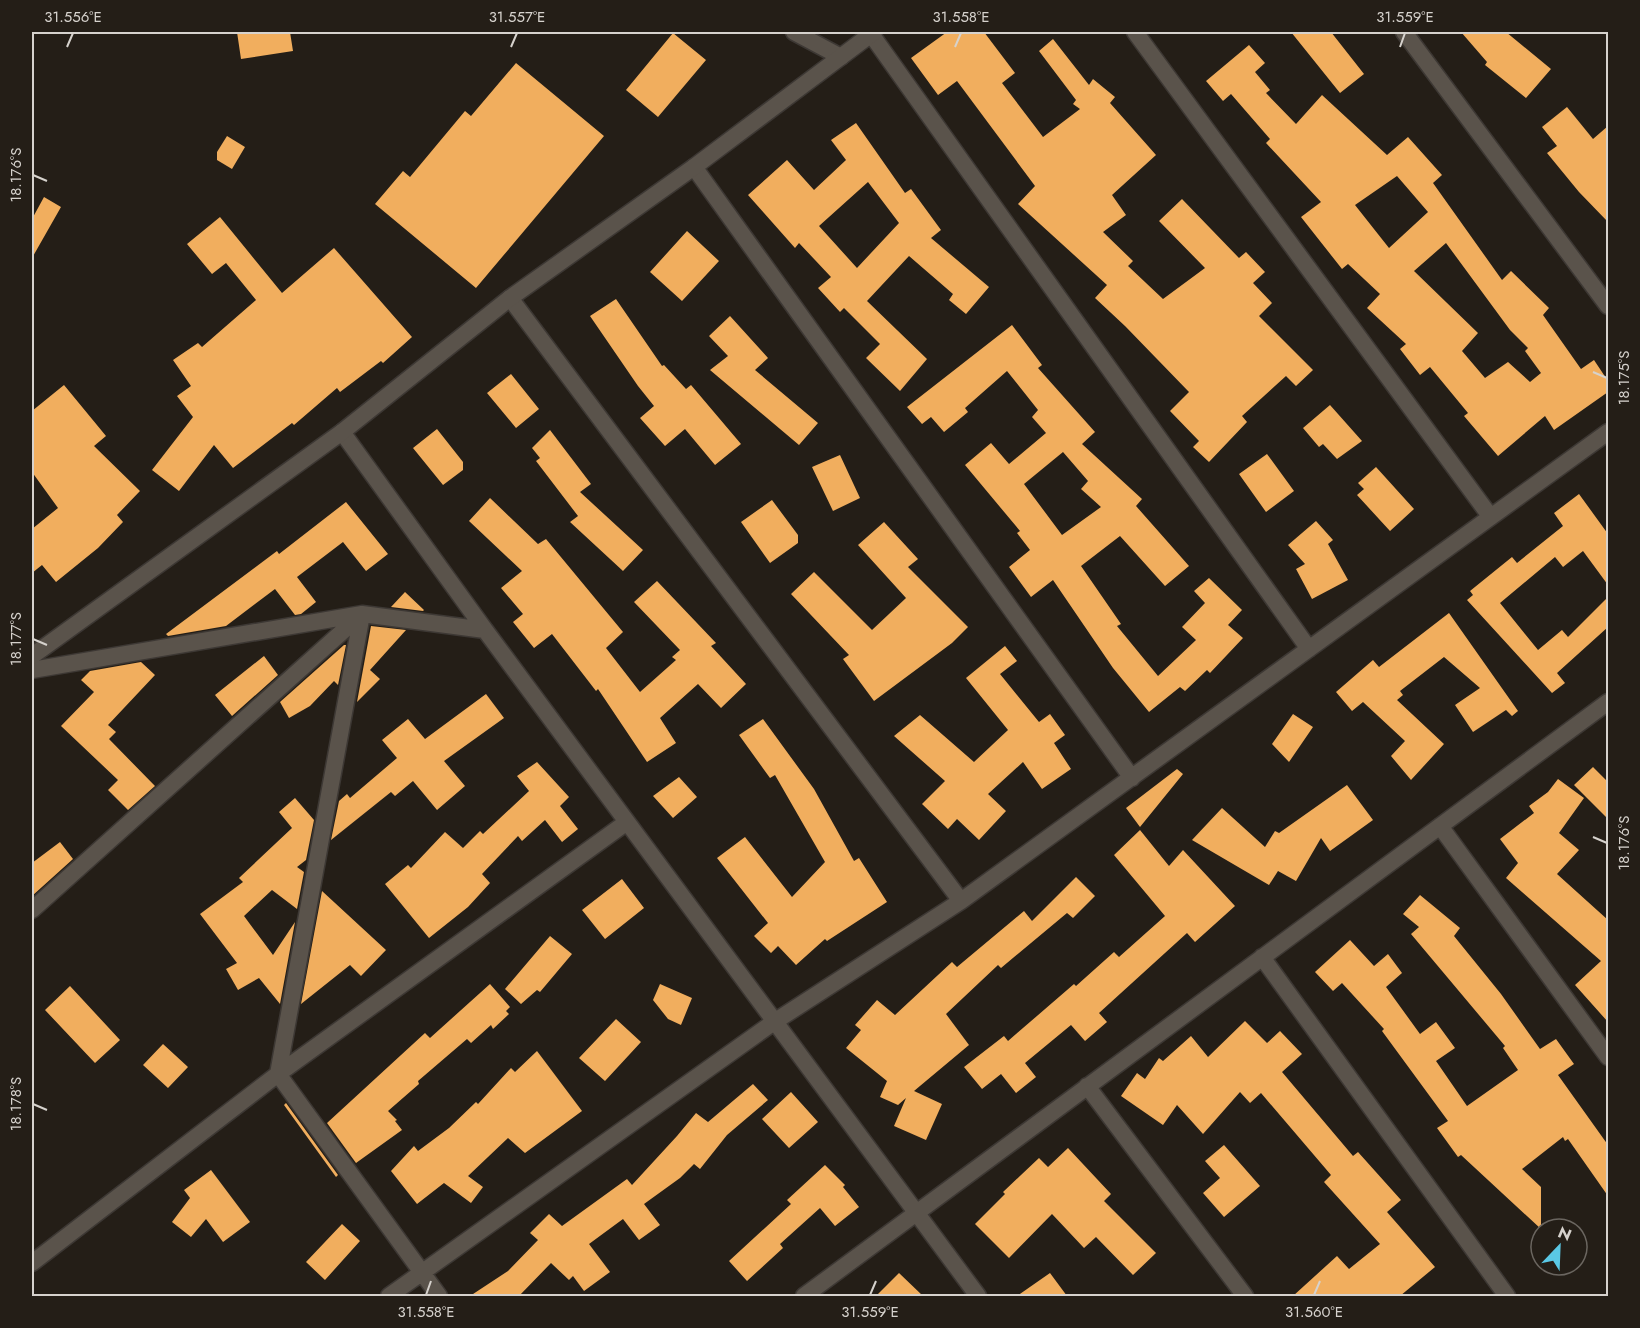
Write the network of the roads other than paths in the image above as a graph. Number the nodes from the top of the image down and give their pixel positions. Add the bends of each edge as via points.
1 (794, 32) edge
2 (873, 32) edge
3 (1135, 32) edge
4 (1404, 32) edge
5 (841, 57) junction
6 (694, 167) junction
7 (510, 298) junction
8 (1608, 306) edge
9 (342, 432) junction
10 (1608, 432) edge
11 (1490, 516) junction
12 (362, 614) junction
13 (485, 630) junction
14 (1309, 649) junction
15 (32, 656) edge
16 (32, 670) edge
17 (1608, 704) edge
18 (1132, 778) junction
19 (627, 822) junction
20 (1440, 826) junction
21 (961, 901) junction
22 (32, 910) edge
23 (1262, 957) junction
24 (774, 1022) junction
25 (1608, 1057) edge
26 (278, 1074) junction
27 (1087, 1086) junction
28 (915, 1212) junction
29 (32, 1263) edge
30 (422, 1272) junction
31 (389, 1296) edge
32 (439, 1296) edge
33 (804, 1296) edge
34 (978, 1296) edge
35 (1245, 1296) edge
36 (1507, 1296) edge

1 - 5 street
2 - 5 street
2 - 14 street
3 - 11 street
4 - 8 street
5 - 6 street
6 - 7 street
6 - 18 street
7 - 9 street
7 - 21 street
9 - 13 street
9 - 15 street
10 - 11 street
11 - 14 street
12 - 13 street
12 - 16 street
12 - 22 street
12 - 26 street
13 - 19 street
14 - 18 street
17 - 20 street
18 - 21 street
19 - 24 street
19 - 26 street
20 - 23 street
20 - 25 street
21 - 24 street
23 - 27 street
23 - 36 street
24 - 28 street
24 - 30 street
26 - 29 street
26 - 30 street
27 - 28 street
27 - 35 street
28 - 33 street
28 - 34 street
30 - 31 street
30 - 32 street

